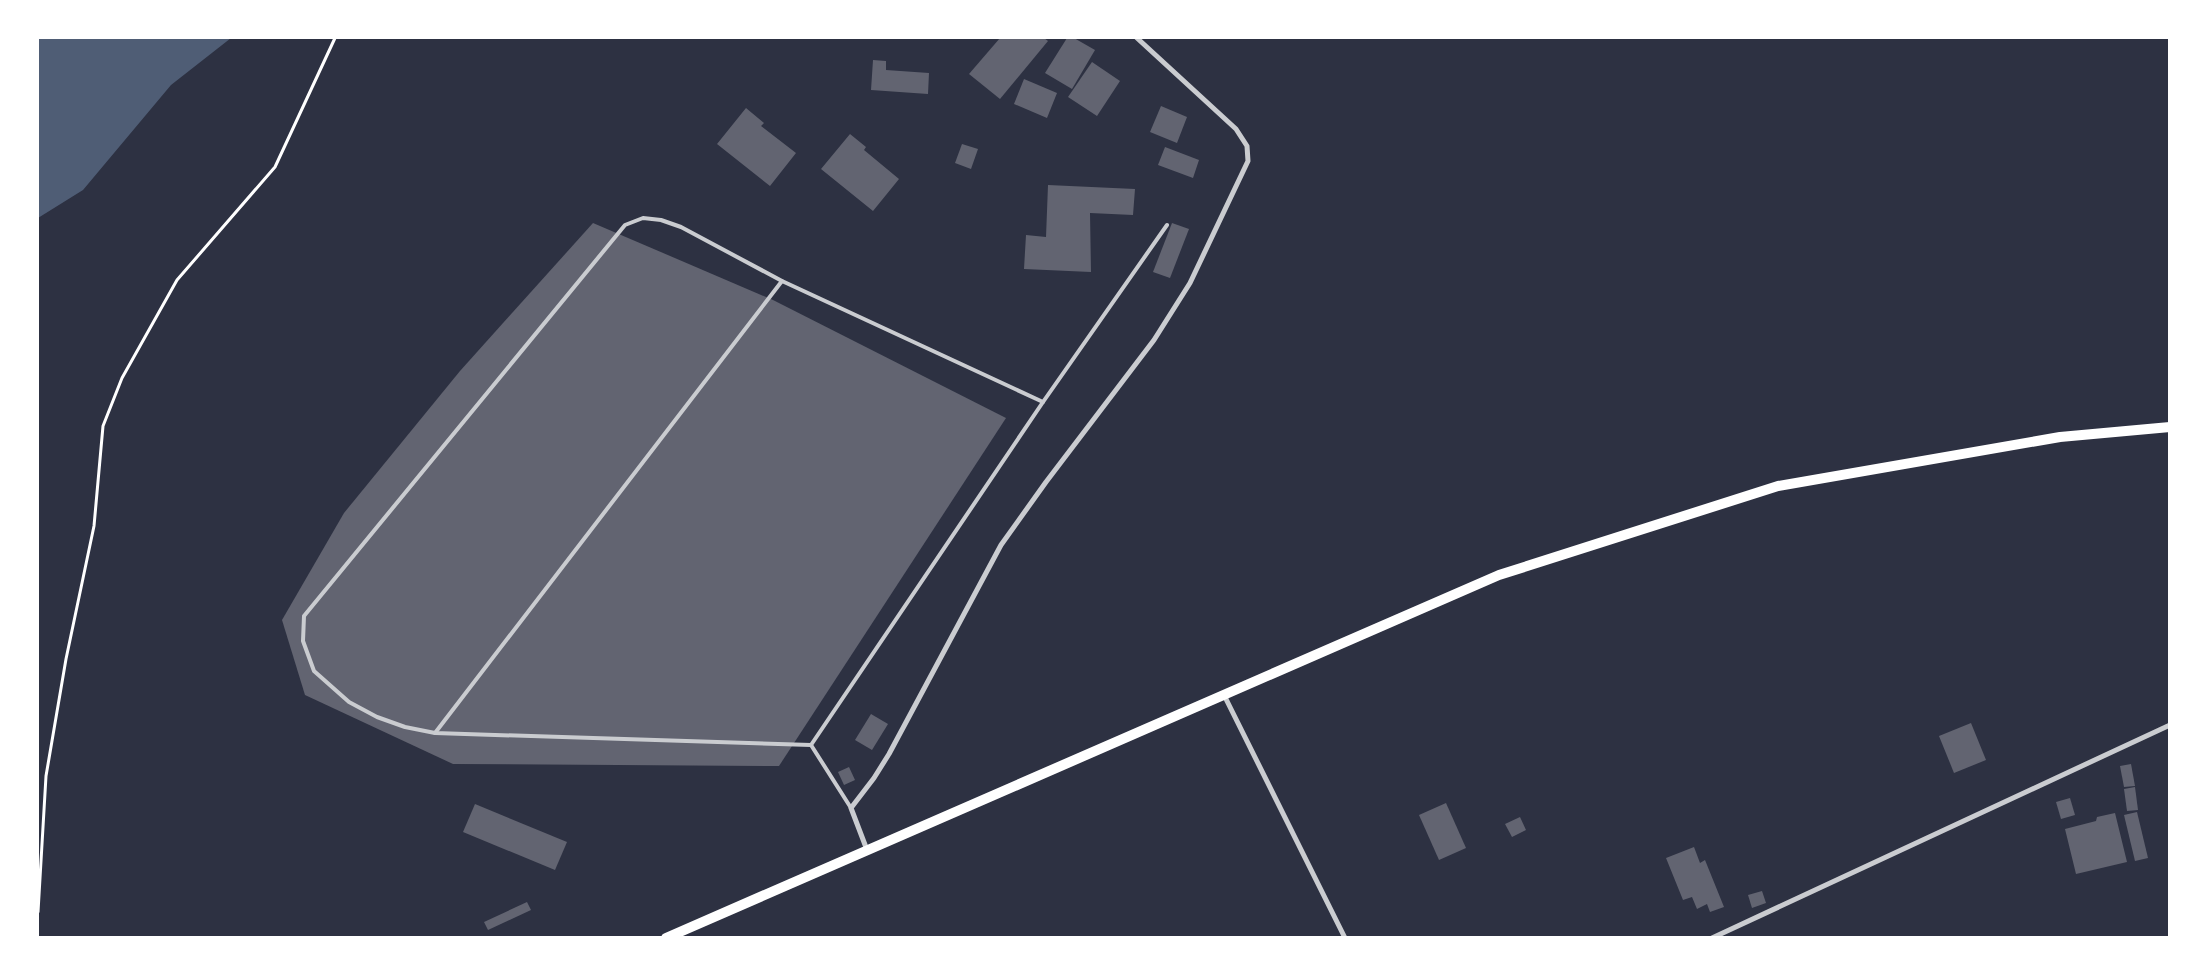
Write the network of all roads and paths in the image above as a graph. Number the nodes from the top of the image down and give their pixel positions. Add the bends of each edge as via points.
1 (335, 38) edge
2 (1137, 38) edge
3 (1167, 225) dead end
4 (782, 281) junction
5 (1043, 402) junction
6 (2170, 427) edge
7 (1224, 695) junction
8 (2170, 725) edge
9 (435, 733) junction
10 (811, 745) junction
11 (851, 808) junction
12 (867, 850) junction
13 (38, 912) edge
14 (666, 938) edge
15 (1345, 938) edge
16 (1712, 938) edge

1 - 13 path via 275,167 177,280 122,378 103,426 94,526 46,776
2 - 11 street via 1236,129 1247,146 1248,161 1180,299 1154,340 1002,545 889,754
3 - 5 lane
4 - 5 lane
4 - 9 lane
4 - 9 lane via 662,220 643,218 625,225 304,616 303,641 314,671 349,702 377,717 405,728
5 - 10 lane
6 - 7 main road via 2060,437 1778,486 1499,575
7 - 12 main road
7 - 15 street
8 - 16 street
9 - 10 lane
10 - 11 lane
11 - 12 street
12 - 14 main road

